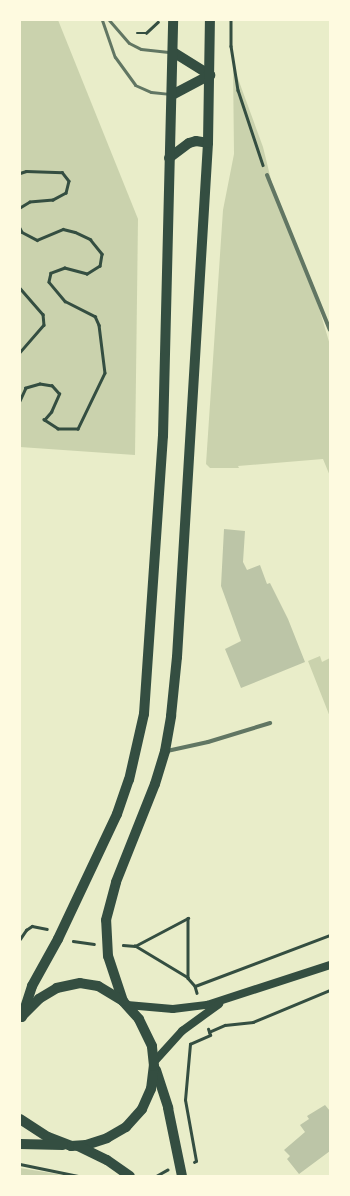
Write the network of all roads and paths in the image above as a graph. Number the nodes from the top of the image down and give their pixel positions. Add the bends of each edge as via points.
1 (102, 20) edge
2 (109, 20) edge
3 (159, 20) edge
4 (173, 20) edge
5 (210, 20) edge
6 (231, 20) edge
7 (129, 30) dead end
8 (173, 52) junction
9 (210, 75) junction
10 (172, 95) junction
11 (208, 143) junction
12 (169, 158) junction
13 (20, 173) edge
14 (266, 174) joint
15 (20, 208) edge
16 (20, 228) edge
17 (20, 288) edge
18 (330, 330) edge
19 (20, 353) edge
20 (20, 401) edge
21 (270, 723) dead end
22 (165, 751) junction
23 (60, 935) junction
24 (330, 935) edge
25 (20, 939) edge
26 (106, 944) junction
27 (135, 946) junction
28 (330, 965) edge
29 (188, 978) junction
30 (195, 986) junction
31 (330, 990) edge
32 (223, 1002) junction
33 (125, 1003) junction
34 (201, 1006) junction
35 (204, 1015) junction
36 (21, 1018) edge
37 (209, 1032) junction
38 (154, 1064) junction
39 (20, 1119) edge
40 (20, 1144) edge
41 (74, 1146) junction
42 (20, 1164) edge
43 (180, 1165) junction
44 (78, 1176) edge
45 (130, 1176) edge
46 (156, 1176) edge
47 (182, 1176) edge

1 - 10 lane via 115,57 135,85 151,92
2 - 8 lane via 129,43 141,49
3 - 7 path via 146,33
4 - 8 main road
5 - 9 main road
6 - 14 path via 231,46 238,90
8 - 9 main road
8 - 10 main road
9 - 10 main road
9 - 11 main road
10 - 12 main road
11 - 12 main road via 192,142
11 - 22 main road via 177,657
12 - 23 main road via 162,436 144,714 129,780 117,814
13 - 15 path via 62,172 69,180 66,193 53,200 30,202
14 - 18 street
16 - 20 path via 22,232 37,240 64,229 75,232 90,239 102,254 100,266 87,274 65,268 51,273 49,282 65,301 95,316 99,325 105,373 78,429 58,429 44,420 51,412 59,394 52,386 40,384 26,388
17 - 19 path via 43,314 44,325
21 - 22 street via 208,742
22 - 26 main road via 143,819 111,897 106,920
23 - 25 path via 42,926 32,926
23 - 26 path via 74,941
23 - 36 main road via 32,986
24 - 30 path
26 - 27 path
26 - 33 main road via 113,976
27 - 29 path
27 - 29 path via 188,918
28 - 32 main road
29 - 30 path
30 - 34 path
31 - 37 path via 253,1022 225,1025
32 - 34 main road
32 - 35 main road
33 - 34 main road via 173,1009
33 - 36 main road via 98,986 71,984 39,999
33 - 38 main road via 146,1029
35 - 37 path
35 - 38 main road via 174,1039
37 - 43 path via 210,1035 190,1044 185,1100 196,1161
38 - 41 main road via 147,1100 136,1118 107,1138
38 - 43 main road via 168,1108
39 - 41 main road via 48,1137
40 - 41 main road
41 - 45 main road via 107,1160
42 - 44 path
43 - 46 path
43 - 47 main road

